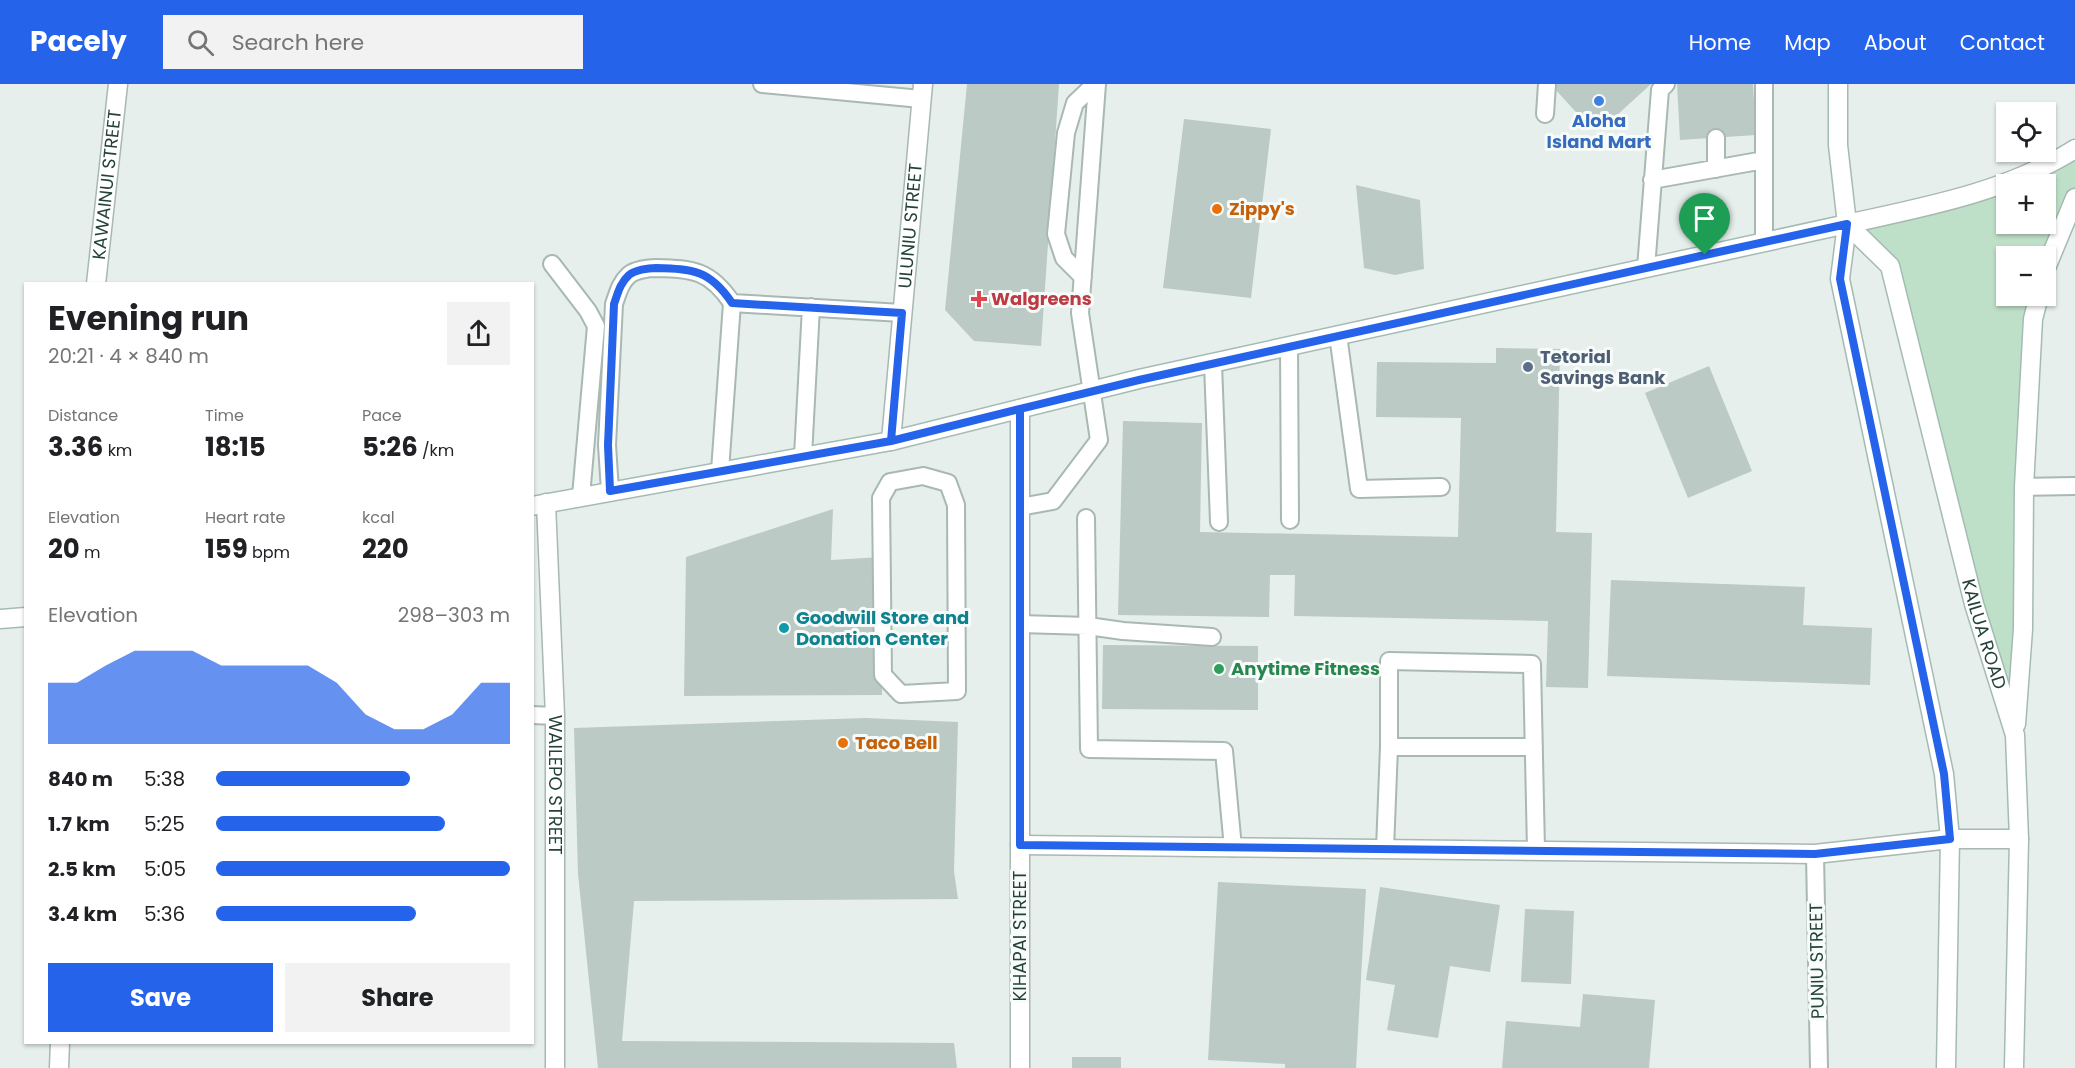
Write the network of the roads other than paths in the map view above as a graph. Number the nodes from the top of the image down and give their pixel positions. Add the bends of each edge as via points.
1 (118, 84) edge
2 (762, 84) edge
3 (1096, 84) edge
4 (1547, 84) edge
5 (1666, 84) edge
6 (1764, 84) edge
7 (1838, 84) edge
8 (922, 92) edge
9 (1545, 114) dead end
10 (1716, 138) dead end
11 (2075, 150) edge
12 (1764, 160) junction
13 (1716, 169) junction
14 (1652, 180) junction
15 (2075, 198) edge
16 (1847, 224) junction
17 (1764, 242) junction
18 (2055, 246) edge
19 (552, 264) dead end
20 (1646, 268) junction
21 (1083, 277) junction
22 (96, 282) edge
23 (732, 303) junction
24 (2036, 306) edge
25 (811, 307) junction
26 (902, 313) junction
27 (1338, 335) junction
28 (1289, 346) junction
29 (1213, 364) junction
30 (1092, 391) junction
31 (1020, 409) junction
32 (891, 441) junction
33 (803, 456) junction
34 (720, 471) junction
35 (2075, 486) edge
36 (1441, 487) dead end
37 (2024, 487) junction
38 (610, 491) junction
39 (581, 496) junction
40 (539, 505) edge
41 (1020, 507) junction
42 (1086, 518) dead end
43 (1290, 520) dead end
44 (1219, 522) dead end
45 (24, 617) edge
46 (0, 619) edge
47 (1020, 624) junction
48 (1088, 626) junction
49 (1212, 637) dead end
50 (957, 691) joint
51 (534, 715) edge
52 (555, 716) junction
53 (2016, 735) junction
54 (1389, 747) junction
55 (1534, 747) junction
56 (1950, 839) junction
57 (2019, 839) junction
58 (1020, 845) junction
59 (1233, 848) junction
60 (1385, 849) junction
61 (1536, 850) junction
62 (1815, 854) junction
63 (60, 1044) edge
64 (58, 1068) edge
65 (555, 1068) edge
66 (1020, 1068) edge
67 (1819, 1068) edge
68 (1946, 1068) edge
69 (2014, 1068) edge

1 - 22 main road, KAWAINUI STREET
2 - 8 lane
3 - 21 lane
3 - 21 lane via 1075,103 1066,133 1056,234 1064,258
4 - 9 lane
5 - 14 lane via 1660,90
6 - 12 lane
7 - 16 main road via 1838,145
8 - 26 main road, ULUNIU STREET
10 - 13 lane
11 - 16 main road via 2006,183
12 - 13 lane
12 - 17 lane
13 - 14 lane
14 - 20 lane
15 - 18 main road
16 - 17 main road
16 - 53 main road, KAILUA ROAD via 1890,266 1974,604
16 - 56 main road via 1840,279 1944,774
17 - 20 main road
19 - 39 lane via 596,326
20 - 27 main road
21 - 30 lane via 1080,313
23 - 25 lane
23 - 34 lane
23 - 38 lane via 721,287 687,268 650,268 631,273 621,284 614,304
24 - 37 main road
25 - 26 lane
25 - 33 lane
26 - 32 main road, ULUNIU STREET
27 - 28 main road
27 - 36 lane via 1359,489
28 - 29 main road
28 - 43 lane
29 - 30 main road
29 - 44 lane
30 - 31 main road
30 - 41 lane via 1099,440 1053,501
31 - 32 main road
31 - 41 main road, KIHAPAI STREET
32 - 33 main road
33 - 34 main road
34 - 38 main road
35 - 37 lane
37 - 53 main road via 2023,629
38 - 39 main road
39 - 40 main road
40 - 52 main road, WAILEPO STREET
41 - 47 main road, KIHAPAI STREET
42 - 48 lane
45 - 46 main road
47 - 48 lane
47 - 58 main road, KIHAPAI STREET
48 - 49 lane
48 - 59 lane via 1089,749 1224,751
50 - 50 lane via 956,505 948,483 923,476 890,482 880,498 884,675 901,694
51 - 52 lane
52 - 65 main road, WAILEPO STREET
53 - 57 main road, KAILUA ROAD
54 - 55 lane
54 - 55 lane via 1389,661 1532,664
54 - 60 lane
55 - 61 lane
56 - 57 main road
56 - 62 main road
56 - 68 main road
57 - 69 main road, KAILUA ROAD
58 - 59 main road
58 - 66 main road, KIHAPAI STREET
59 - 60 main road
60 - 61 main road
61 - 62 main road
62 - 67 lane, PUNIU STREET
63 - 64 main road

